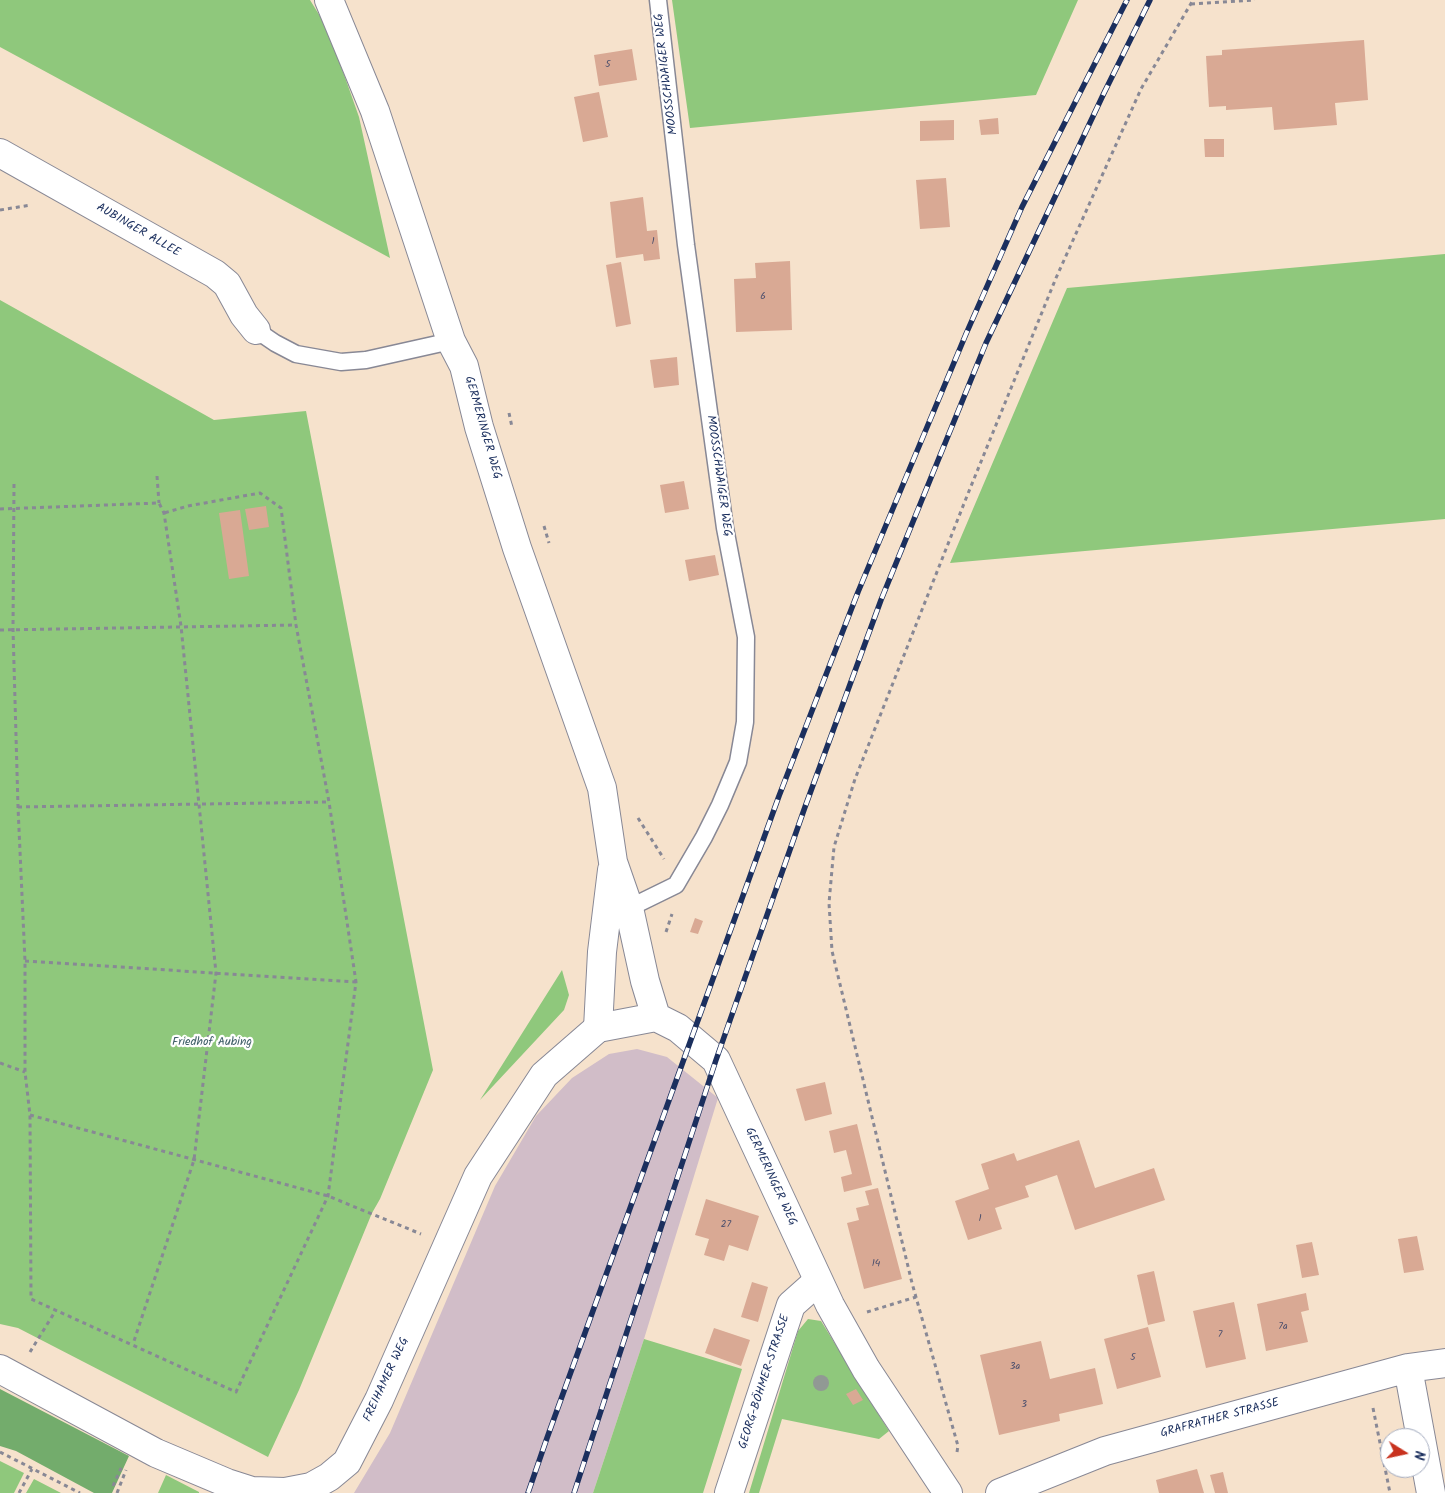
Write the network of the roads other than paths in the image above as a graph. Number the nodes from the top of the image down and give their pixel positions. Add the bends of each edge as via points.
1 (329, 0) edge
2 (658, 0) edge
3 (0, 153) edge
4 (256, 330) joint
5 (451, 341) junction
6 (613, 862) junction
7 (628, 908) junction
8 (656, 1017) junction
9 (598, 1028) junction
10 (818, 1281) junction
11 (1445, 1363) edge
12 (1408, 1368) junction
13 (0, 1369) edge
14 (946, 1490) edge
15 (729, 1493) edge
16 (1000, 1493) edge
17 (1431, 1493) edge

1 - 5 street, GERMERINGER WEG via 375,111
2 - 7 lane, MOOSSCHWAIGER WEG via 686,245 724,528 746,637 745,722 738,762 704,837 676,884
3 - 4 street, AUBINGER ALLEE via 215,274 227,284
4 - 5 lane via 296,354 341,362 366,360
5 - 6 street, GERMERINGER WEG via 464,366 479,427 517,548 602,788
6 - 7 street, GERMERINGER WEG
6 - 9 street, GERMERINGER WEG via 602,952
7 - 8 street, GERMERINGER WEG
8 - 9 street
8 - 10 street, GERMERINGER WEG via 678,1028 716,1060
9 - 13 street, FREIHAMER WEG via 544,1075 478,1176 379,1400 347,1462 329,1477 311,1486 285,1492 252,1491 227,1483 156,1453
10 - 14 street, GERMERINGER WEG via 866,1369
10 - 15 street, GEORG-BÖHMER-STRASSE via 791,1305
11 - 12 street, GRAFRATHER STRASSE
12 - 16 street, GRAFRATHER STRASSE via 1105,1451
12 - 17 street

